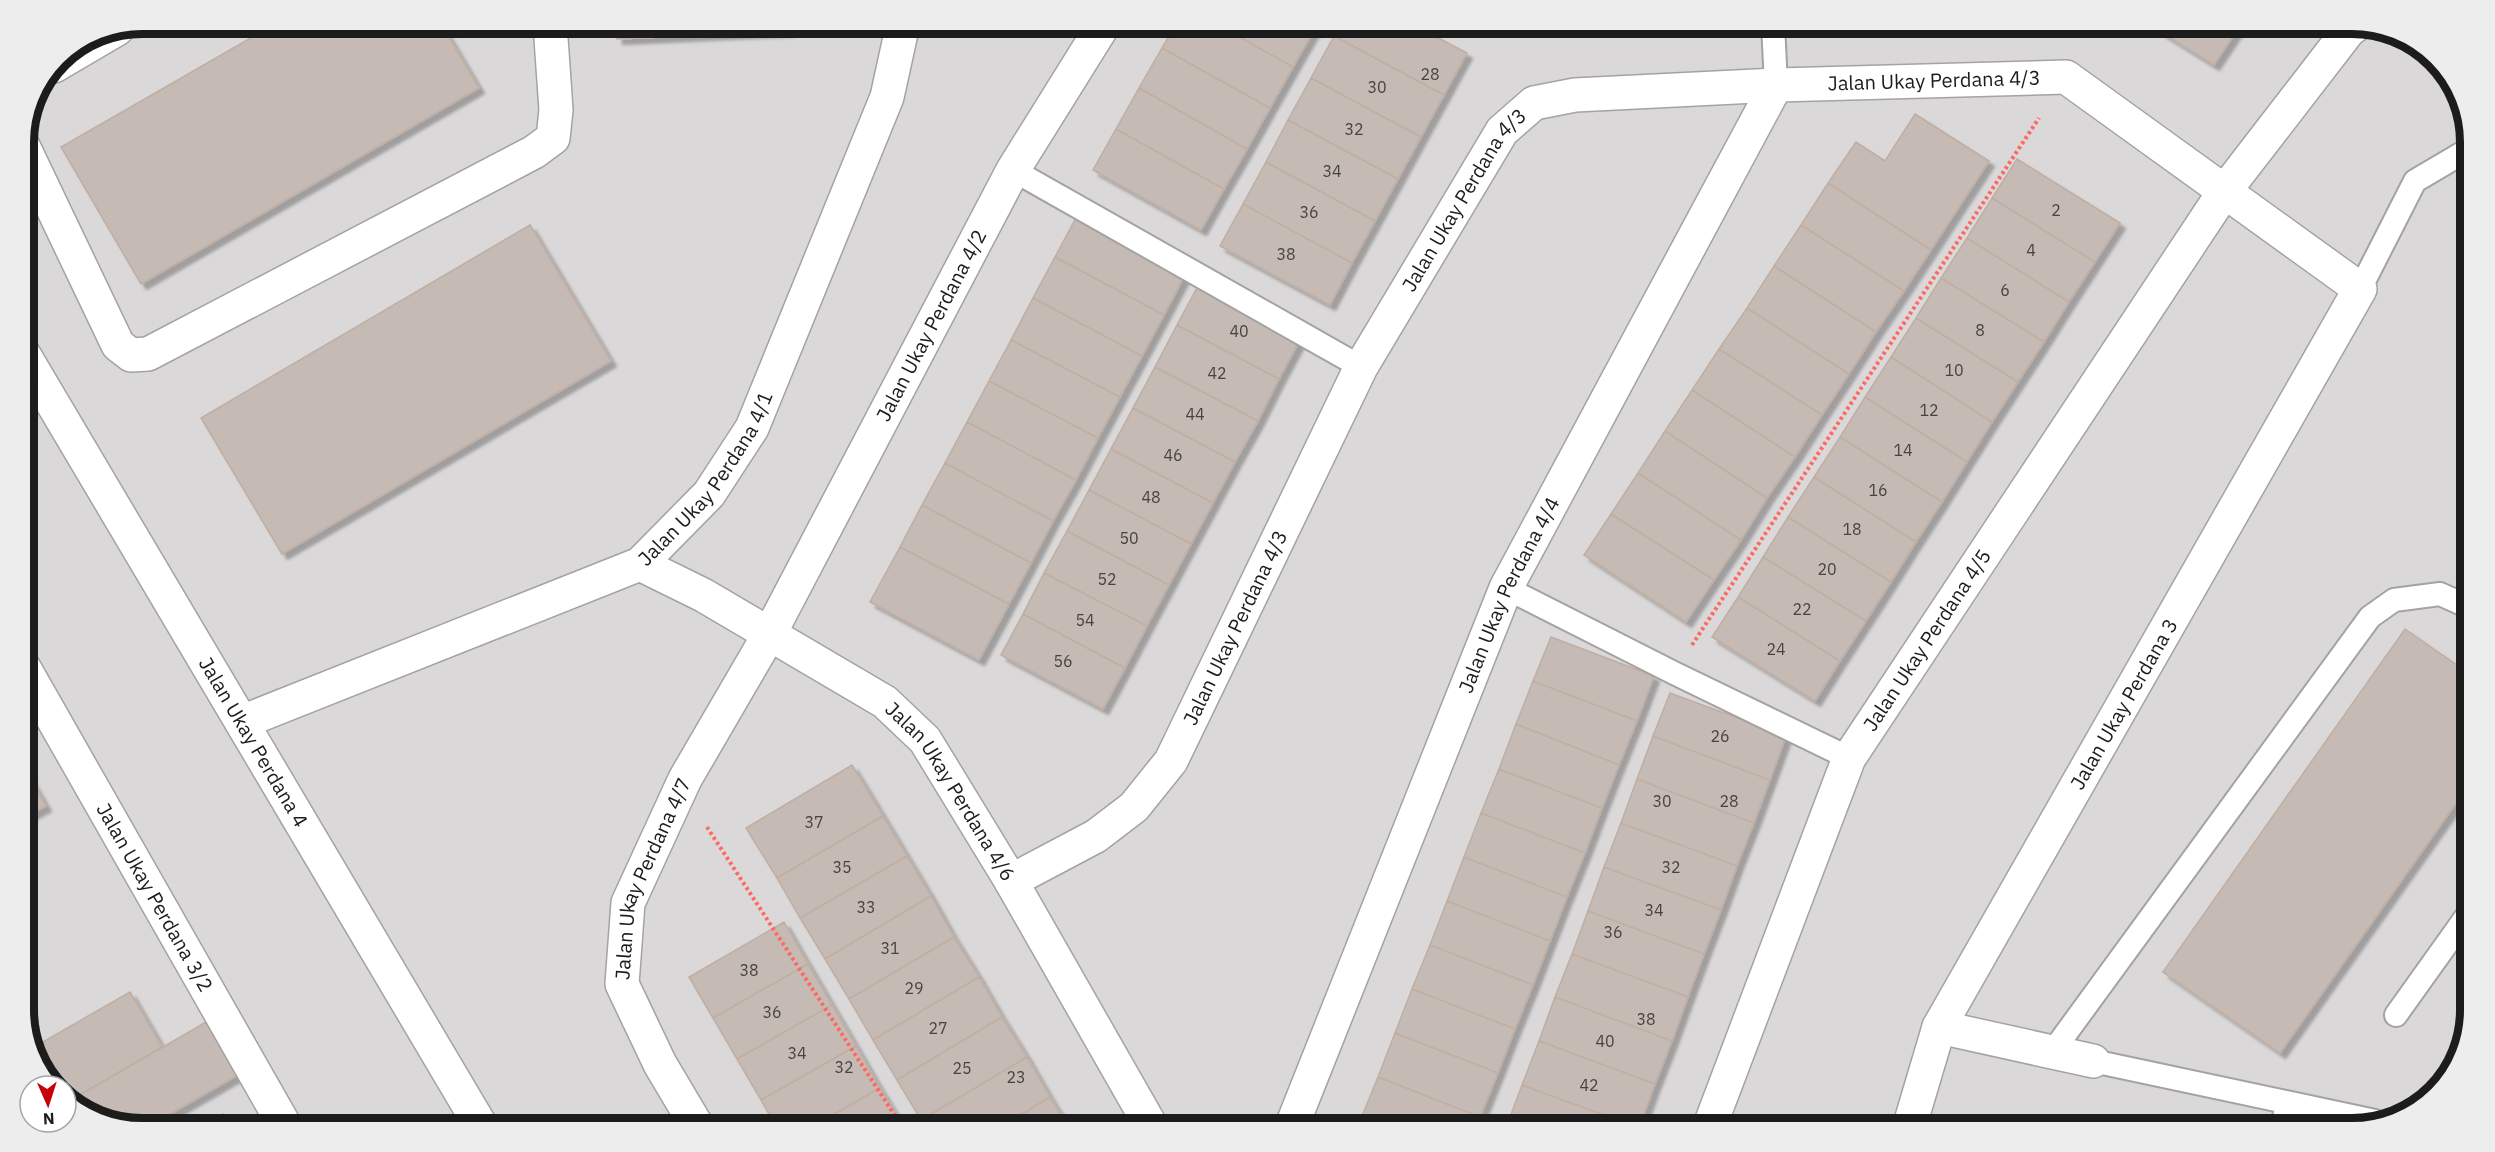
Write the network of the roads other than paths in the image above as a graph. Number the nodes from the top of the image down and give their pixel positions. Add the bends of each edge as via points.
1 (1774, 34) edge
2 (2346, 34) edge
3 (551, 35) edge
4 (901, 35) edge
5 (1097, 35) edge
6 (1776, 85) junction
7 (2460, 154) edge
8 (1013, 170) junction
9 (35, 171) edge
10 (2224, 192) junction
11 (2360, 289) junction
12 (1361, 367) junction
13 (35, 374) edge
14 (640, 564) junction
15 (1506, 588) junction
16 (2460, 603) edge
17 (770, 633) junction
18 (35, 687) edge
19 (242, 722) junction
20 (1849, 758) junction
21 (1011, 881) junction
22 (2460, 925) edge
23 (2396, 1015) dead end
24 (1940, 1026) junction
25 (2053, 1051) junction
26 (2093, 1061) joint
27 (2287, 1103) junction
28 (280, 1118) edge
29 (476, 1118) edge
30 (692, 1118) edge
31 (1146, 1118) edge
32 (1295, 1118) edge
33 (1713, 1118) edge
34 (1912, 1118) edge
35 (2284, 1118) edge
36 (2358, 1118) edge

1 - 6 lane
2 - 10 street
3 - 9 street via 554,138 524,158 147,354 131,355 118,345
4 - 14 street, Jalan Ukay Perdana 4/1 via 887,97 753,428 709,494
5 - 8 street, Jalan Ukay Perdana 4/2
6 - 10 street, Jalan Ukay Perdana 4/3 via 2066,77
6 - 12 street, Jalan Ukay Perdana 4/3 via 1575,95 1534,103 1503,130
6 - 15 street, Jalan Ukay Perdana 4/4
7 - 11 lane via 2415,181
8 - 12 lane
8 - 17 street, Jalan Ukay Perdana 4/2
10 - 11 street, Jalan Ukay Perdana 4/3
10 - 20 street, Jalan Ukay Perdana 4/5
11 - 24 street, Jalan Ukay Perdana 3
12 - 21 street, Jalan Ukay Perdana 4/3 via 1171,761 1134,807 1096,836
13 - 19 street, Jalan Ukay Perdana 4
14 - 17 street, Jalan Ukay Perdana 4/6
14 - 19 street, Jalan Ukay Perdana 4/1
15 - 20 lane
15 - 32 street, Jalan Ukay Perdana 4/4
16 - 25 lane via 2440,594 2394,600 2370,617
17 - 21 street, Jalan Ukay Perdana 4/6 via 885,702 925,740
17 - 30 street, Jalan Ukay Perdana 4/7 via 686,779 628,903 622,984 660,1064
18 - 28 street, Jalan Ukay Perdana 3/2
19 - 29 street, Jalan Ukay Perdana 4
20 - 33 street, Jalan Ukay Perdana 4/5
21 - 31 street, Jalan Ukay Perdana 4/6
22 - 23 lane
24 - 25 street
24 - 34 street, Jalan Ukay Perdana 3
25 - 26 street
26 - 27 lane
27 - 35 lane
27 - 36 lane

